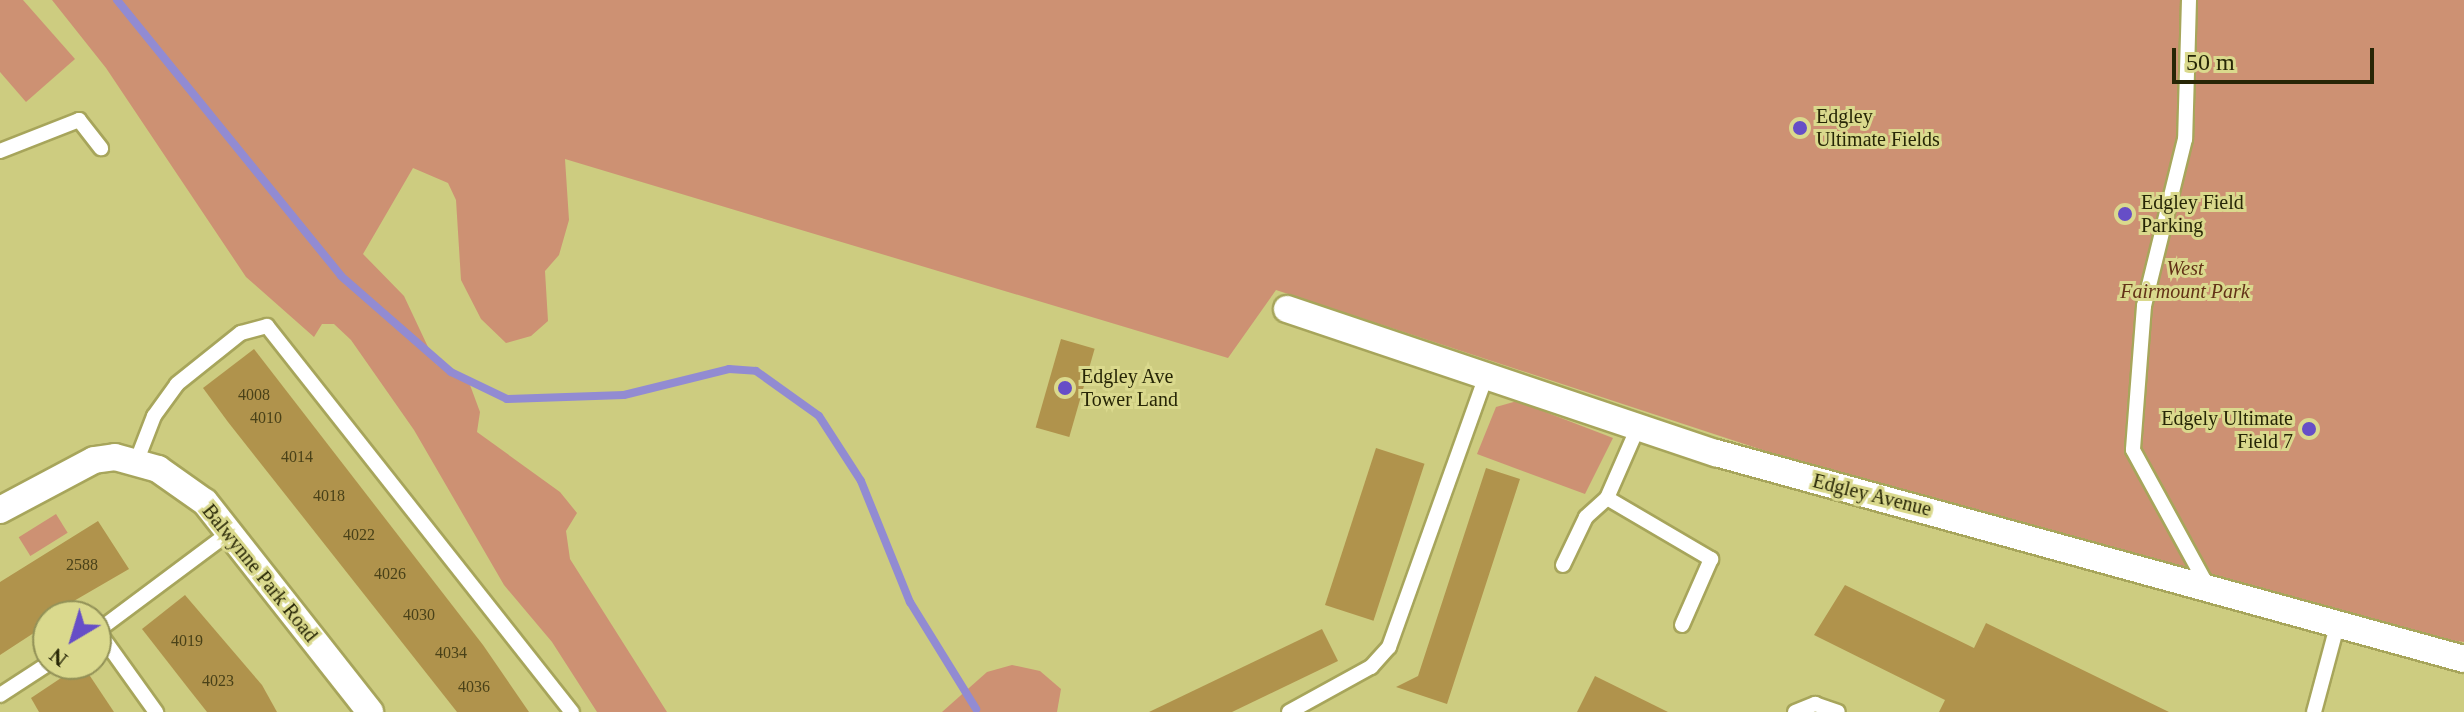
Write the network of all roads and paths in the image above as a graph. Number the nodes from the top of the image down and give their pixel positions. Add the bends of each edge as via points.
1 (2189, 0) edge
2 (101, 148) dead end
3 (0, 151) edge
4 (1287, 309) dead end
5 (1487, 373) junction
6 (1638, 427) junction
7 (137, 460) junction
8 (1607, 498) junction
9 (0, 510) edge
10 (230, 532) junction
11 (1563, 565) dead end
12 (2208, 587) junction
13 (112, 621) edge
14 (1682, 625) dead end
15 (2337, 626) junction
16 (112, 652) edge
17 (2464, 659) edge
18 (32, 674) edge
19 (0, 695) edge
20 (156, 712) edge
21 (370, 712) edge
22 (572, 712) edge
23 (1289, 712) edge
24 (1795, 712) edge
25 (1838, 712) edge
26 (2314, 712) edge

1 - 12 lane via 2185,139 2144,306 2133,450
2 - 3 lane via 79,120
4 - 5 street, Edgley Avenue
5 - 6 street, Edgley Avenue
5 - 23 lane via 1389,647 1357,676
6 - 8 lane
6 - 12 street, Edgley Avenue
7 - 9 street, Balwynne Park Road via 115,457 74,467
7 - 10 street, Balwynne Park Road via 180,482
7 - 22 lane via 154,416 177,384 241,333 267,326
8 - 11 lane via 1586,517
8 - 14 lane via 1711,559
10 - 13 lane
10 - 21 street, Balwynne Park Road
12 - 15 street, Edgley Avenue
15 - 17 street, Edgley Avenue
15 - 26 lane
16 - 20 lane
18 - 19 lane
24 - 25 lane via 1815,704

